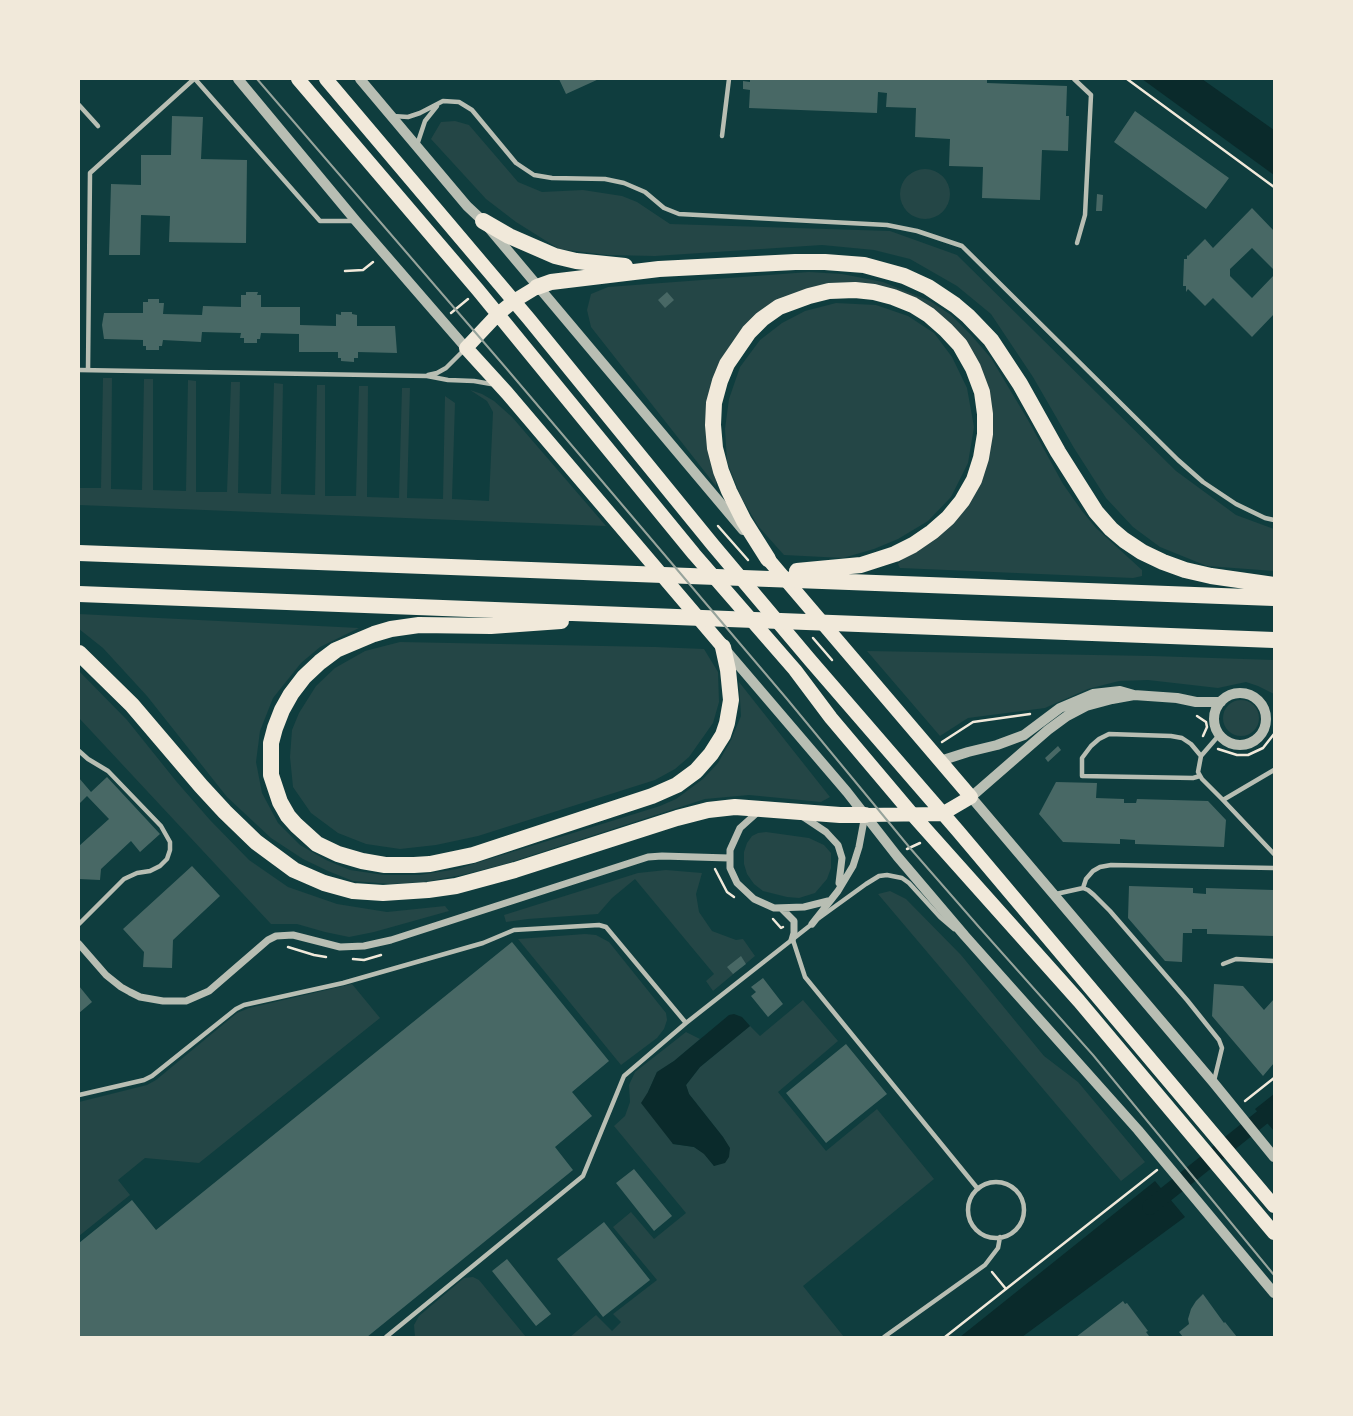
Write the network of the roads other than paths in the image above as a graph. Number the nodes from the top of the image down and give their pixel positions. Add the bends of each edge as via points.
1 (194, 79) edge
2 (238, 79) edge
3 (298, 79) edge
4 (326, 79) edge
5 (360, 79) edge
6 (729, 79) edge
7 (1074, 79) edge
8 (443, 101) junction
9 (79, 105) edge
10 (391, 115) junction
11 (98, 126) dead end
12 (722, 136) dead end
13 (417, 146) junction
14 (356, 221) junction
15 (483, 221) junction
16 (1077, 243) dead end
17 (659, 269) junction
18 (537, 287) junction
19 (514, 301) junction
20 (498, 314) junction
21 (466, 348) junction
22 (79, 370) edge
23 (88, 370) junction
24 (427, 376) junction
25 (507, 393) junction
26 (1274, 520) edge
27 (79, 553) edge
28 (768, 559) junction
29 (718, 578) junction
30 (1274, 585) edge
31 (79, 594) edge
32 (1274, 598) edge
33 (609, 615) junction
34 (1274, 640) edge
35 (723, 647) junction
36 (79, 653) edge
37 (1133, 695) junction
38 (1196, 702) junction
39 (1220, 702) junction
40 (1270, 711) edge
41 (1214, 719) junction
42 (1220, 734) junction
43 (79, 751) edge
44 (936, 756) junction
45 (1200, 756) junction
46 (1274, 770) edge
47 (1200, 776) junction
48 (971, 797) junction
49 (1223, 800) junction
50 (762, 808) junction
51 (794, 810) junction
52 (912, 814) junction
53 (942, 814) junction
54 (865, 815) junction
55 (1274, 854) edge
56 (729, 858) junction
57 (1274, 868) edge
58 (1083, 888) junction
59 (838, 891) junction
60 (1054, 895) junction
61 (828, 901) junction
62 (782, 909) junction
63 (79, 923) edge
64 (812, 924) junction
65 (965, 936) junction
66 (792, 940) junction
67 (79, 944) edge
68 (1274, 961) edge
69 (1223, 964) dead end
70 (686, 1023) junction
71 (1214, 1083) junction
72 (79, 1095) edge
73 (1274, 1157) edge
74 (978, 1189) junction
75 (1274, 1206) edge
76 (1269, 1227) edge
77 (1000, 1237) junction
78 (1274, 1293) edge
79 (386, 1337) edge
80 (884, 1337) edge

1 - 14 lane via 320,221
1 - 23 lane via 90,173
2 - 14 street
3 - 20 main road
4 - 19 main road
5 - 10 street
6 - 12 lane
7 - 16 lane via 1091,96 1085,215
8 - 10 lane via 408,117
8 - 13 lane via 425,121
8 - 26 lane via 459,102 472,110 516,163 534,175 624,183 679,214 887,225 962,246 1203,482 1236,504
9 - 11 lane
10 - 13 street
13 - 15 street
14 - 21 street
15 - 17 highway via 565,259
15 - 18 street
17 - 18 highway
17 - 30 highway via 825,262 884,269 928,287 961,310 991,340 1080,489 1111,529 1163,562 1211,576
18 - 19 main road
18 - 28 street
19 - 20 main road
19 - 53 main road via 713,545
20 - 21 main road
20 - 52 main road
21 - 24 lane via 446,368
21 - 25 main road
22 - 23 lane
23 - 24 lane
24 - 25 lane via 486,382
25 - 35 main road
27 - 29 highway
28 - 29 highway via 729,491 715,448 715,403 727,364 762,319 779,307 829,291 874,292 929,315 960,345 982,392 985,434 981,458 962,501 932,532 895,554 861,565
28 - 44 main road
29 - 32 highway
31 - 33 highway
33 - 34 highway
33 - 35 highway via 512,625 419,625 374,634 335,650 304,677 275,728 270,767 280,802 317,844 338,855 400,866 473,855 640,801 686,778 718,745 731,700
35 - 54 street
36 - 50 highway via 256,842 294,870 352,891 456,886 693,814 720,808
37 - 38 street
37 - 44 street via 1087,696 1060,708 1024,735 968,752
37 - 48 street via 1086,706 1067,716
38 - 39 street
38 - 41 street
39 - 40 street via 1235,693 1246,693
39 - 41 street
40 - 42 street via 1264,729 1252,741 1236,744
41 - 42 street
42 - 45 lane
43 - 63 lane via 108,771 161,826 170,850 160,866 124,879
44 - 48 main road
45 - 47 lane
45 - 47 lane via 1182,738 1110,734 1082,758 1082,776
46 - 49 lane
47 - 49 lane
48 - 53 main road
48 - 60 street
49 - 55 lane
50 - 51 highway
50 - 56 street via 740,828
51 - 54 highway
51 - 59 street via 838,845 842,867
52 - 53 main road
52 - 54 main road
52 - 76 main road via 1079,1000
53 - 75 main road
54 - 59 street via 853,866
54 - 65 street
56 - 62 street via 733,876 747,894
56 - 67 street via 648,857 364,946 340,947 293,935 276,936 209,991 186,1001 163,1002 130,992 106,975
57 - 58 lane via 1111,865 1093,871
58 - 60 lane
58 - 71 lane via 1110,911 1219,1040 1222,1048
59 - 61 street
60 - 71 street
61 - 62 street
61 - 64 street
62 - 66 street via 793,921
64 - 65 lane via 866,884 887,875 909,883 948,925
64 - 66 lane
65 - 78 street via 1138,1130
66 - 70 lane
66 - 74 lane via 806,977
68 - 69 lane via 1236,959
70 - 72 lane via 606,927 514,930 356,979 244,1005 152,1076
70 - 79 lane via 624,1076 583,1176
71 - 73 street
74 - 77 lane via 968,1206 973,1226 990,1237
74 - 77 lane via 997,1182 1007,1184 1021,1198 1023,1218 1010,1234
77 - 80 lane via 985,1265

